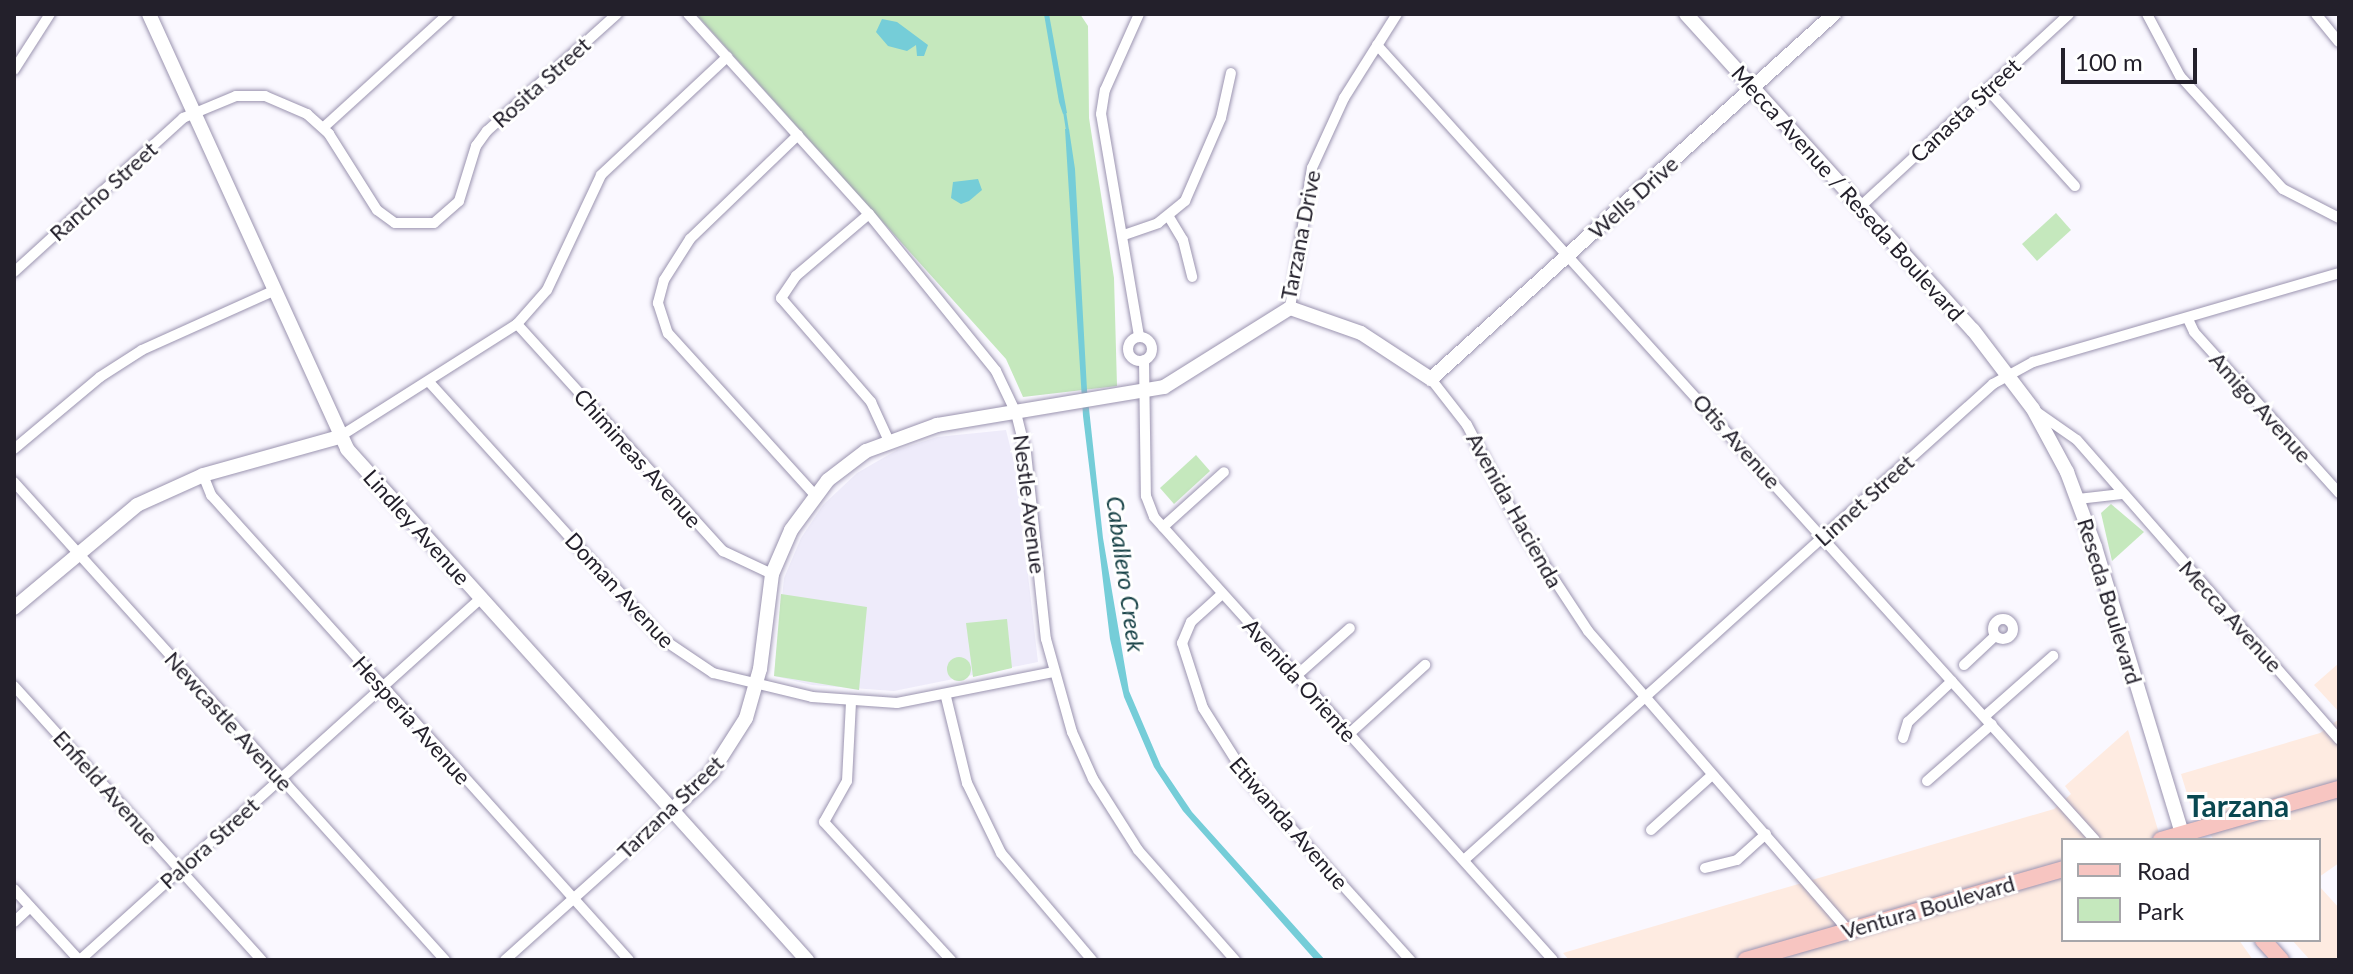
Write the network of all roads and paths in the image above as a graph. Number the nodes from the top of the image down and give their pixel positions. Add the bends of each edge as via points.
1 (50, 14) edge
2 (149, 14) edge
3 (448, 14) edge
4 (617, 14) edge
5 (688, 14) edge
6 (1139, 14) edge
7 (1397, 14) edge
8 (1686, 14) edge
9 (1834, 14) edge
10 (2069, 14) edge
11 (2147, 14) edge
12 (2316, 14) edge
13 (2339, 42) edge
14 (1377, 45) junction
15 (727, 57) junction
16 (14, 70) edge
17 (1231, 73) dead end
18 (1753, 88) junction
19 (1987, 89) junction
20 (192, 113) junction
21 (324, 127) junction
22 (798, 135) junction
23 (2075, 186) dead end
24 (1861, 206) junction
25 (869, 214) junction
26 (1169, 217) junction
27 (2339, 218) edge
28 (1124, 235) junction
29 (1569, 255) junction
30 (14, 272) edge
31 (2339, 273) edge
32 (1192, 277) dead end
33 (273, 291) junction
34 (1290, 308) junction
35 (2188, 319) junction
36 (517, 324) junction
37 (1139, 336) junction
38 (1144, 360) junction
39 (2009, 374) junction
40 (1431, 379) junction
41 (430, 383) junction
42 (1144, 393) junction
43 (1094, 403) joint
44 (2033, 409) junction
45 (1016, 413) junction
46 (339, 437) junction
47 (888, 439) junction
48 (14, 449) edge
49 (1224, 472) dead end
50 (203, 475) junction
51 (14, 482) edge
52 (2339, 493) edge
53 (814, 494) junction
54 (2122, 494) junction
55 (2078, 499) junction
56 (1163, 527) junction
57 (1823, 536) junction
58 (77, 552) junction
59 (772, 574) junction
60 (1222, 594) junction
61 (481, 598) junction
62 (14, 608) edge
63 (1350, 628) dead end
64 (1995, 636) dead end
65 (2053, 656) dead end
66 (1425, 665) dead end
67 (1964, 665) dead end
68 (1053, 672) junction
69 (1296, 676) junction
70 (1952, 681) junction
71 (14, 686) edge
72 (382, 687) junction
73 (757, 687) junction
74 (946, 697) junction
75 (1644, 697) junction
76 (851, 702) junction
77 (1988, 720) junction
78 (1349, 734) junction
79 (1903, 738) dead end
80 (2339, 739) edge
81 (1712, 775) junction
82 (281, 778) junction
83 (1927, 781) dead end
84 (2339, 789) edge
85 (672, 810) junction
86 (1651, 830) dead end
87 (1766, 834) junction
88 (2183, 837) edge
89 (2093, 838) edge
90 (1464, 860) junction
91 (1705, 868) dead end
92 (181, 870) junction
93 (2061, 870) edge
94 (14, 889) edge
95 (573, 898) junction
96 (30, 907) junction
97 (14, 922) edge
98 (1848, 930) junction
99 (79, 960) edge
100 (262, 960) edge
101 (445, 960) edge
102 (505, 960) edge
103 (629, 960) edge
104 (807, 960) edge
105 (951, 960) edge
106 (1092, 960) edge
107 (1235, 960) edge
108 (1410, 960) edge
109 (1553, 960) edge
110 (1746, 960) edge

1 - 16 street
2 - 20 street, Lindley Avenue
3 - 21 street
4 - 21 street, Rosita Street via 487,131 476,146 459,201 434,223 395,223 377,210
5 - 15 street, Nestle Avenue
6 - 28 street, Avenida Oriente via 1105,90 1101,114
7 - 14 street, Tarzana Drive
8 - 18 street, Mecca Avenue / Reseda Boulevard
9 - 18 street, Wells Drive
10 - 19 street, Canasta Street
11 - 27 street via 2180,76 2283,189
12 - 13 street
14 - 29 street, Otis Avenue
14 - 34 street, Tarzana Drive via 1344,98 1312,168
15 - 22 street, Nestle Avenue
15 - 36 street via 601,175 547,290
17 - 26 street via 1221,118 1195,184
18 - 24 street, Mecca Avenue / Reseda Boulevard
18 - 29 street, Wells Drive
19 - 23 street
19 - 24 street, Canasta Street
20 - 21 street, Rosita Street via 236,96 265,96
20 - 30 street, Rancho Street
20 - 33 street, Lindley Avenue
22 - 25 street, Nestle Avenue
22 - 53 street via 690,239 660,293 668,333
24 - 39 street, Mecca Avenue / Reseda Boulevard
25 - 45 street, Nestle Avenue via 972,335
25 - 47 street via 786,286 781,298 871,402
26 - 28 street
26 - 32 street via 1183,240
28 - 37 street, Avenida Oriente
29 - 40 street, Wells Drive
29 - 57 street, Otis Avenue
31 - 35 street, Linnet Street
33 - 46 street, Lindley Avenue
33 - 48 street via 142,350 100,377
34 - 40 street, Avenida Hacienda via 1361,333
34 - 42 street, Tarzana Drive via 1178,380
35 - 39 street, Linnet Street via 2033,362
35 - 52 street, Amigo Avenue
36 - 41 street
36 - 59 street, Chimineas Avenue via 723,551
37 - 38 street, Avenida Oriente via 1152,346
37 - 38 street, Avenida Oriente via 1128,351
38 - 42 street, Avenida Oriente
39 - 44 street, Reseda Boulevard
39 - 57 street, Linnet Street
40 - 75 street, Avenida Hacienda via 1467,425 1556,585
41 - 46 street
41 - 73 street, Doman Avenue via 661,638 713,673
42 - 43 street, Tarzana Drive
42 - 56 street, Avenida Oriente via 1146,496
43 - 45 street, Tarzana Street
44 - 54 street, Mecca Avenue via 2077,440
44 - 55 street, Reseda Boulevard
45 - 47 street, Tarzana Street
45 - 68 street, Nestle Avenue
46 - 50 street
46 - 61 street, Lindley Avenue
47 - 53 street, Tarzana Street
49 - 56 street
50 - 58 street via 137,505
50 - 72 street, Hesperia Avenue via 211,495
51 - 58 street, Newcastle Avenue
53 - 59 street, Tarzana Street
54 - 55 street
54 - 80 street, Mecca Avenue
55 - 88 street, Reseda Boulevard
56 - 60 street, Avenida Oriente
57 - 70 street, Otis Avenue
57 - 75 street, Linnet Street
58 - 62 street
58 - 82 street, Newcastle Avenue
59 - 73 street, Tarzana Street
60 - 69 street, Avenida Oriente
60 - 108 street, Etiwanda Avenue via 1191,622 1182,643 1203,708 1249,781
61 - 72 street, Palora Street
61 - 85 street, Lindley Avenue
63 - 69 street
64 - 67 street
65 - 77 street
66 - 78 street via 1400,680
68 - 74 street, Doman Avenue
68 - 107 street, Nestle Avenue via 1072,732 1113,814
69 - 78 street, Avenida Oriente
70 - 77 street, Otis Avenue
70 - 79 street via 1908,722
71 - 92 street, Enfield Avenue
72 - 82 street, Palora Street
72 - 95 street, Hesperia Avenue
73 - 76 street, Doman Avenue
73 - 85 street, Tarzana Street via 732,745
74 - 76 street, Doman Avenue
74 - 106 street via 967,783 994,841 1029,890
75 - 81 street, Avenida Hacienda
75 - 90 street, Linnet Street
76 - 105 street via 847,781 824,822
77 - 83 street
77 - 89 street, Otis Avenue
78 - 90 street, Avenida Oriente
81 - 86 street
81 - 87 street, Avenida Hacienda
82 - 92 street, Palora Street
82 - 101 street, Newcastle Avenue
84 - 88 main road
85 - 95 street, Tarzana Street
85 - 104 street, Lindley Avenue
87 - 91 street via 1737,860
87 - 98 street, Avenida Hacienda
90 - 109 street, Avenida Oriente
92 - 99 street, Palora Street
92 - 100 street, Enfield Avenue
93 - 98 main road, Ventura Boulevard
94 - 96 street
95 - 102 street, Tarzana Street
95 - 103 street, Hesperia Avenue
96 - 97 street
96 - 99 street
98 - 110 main road, Ventura Boulevard

